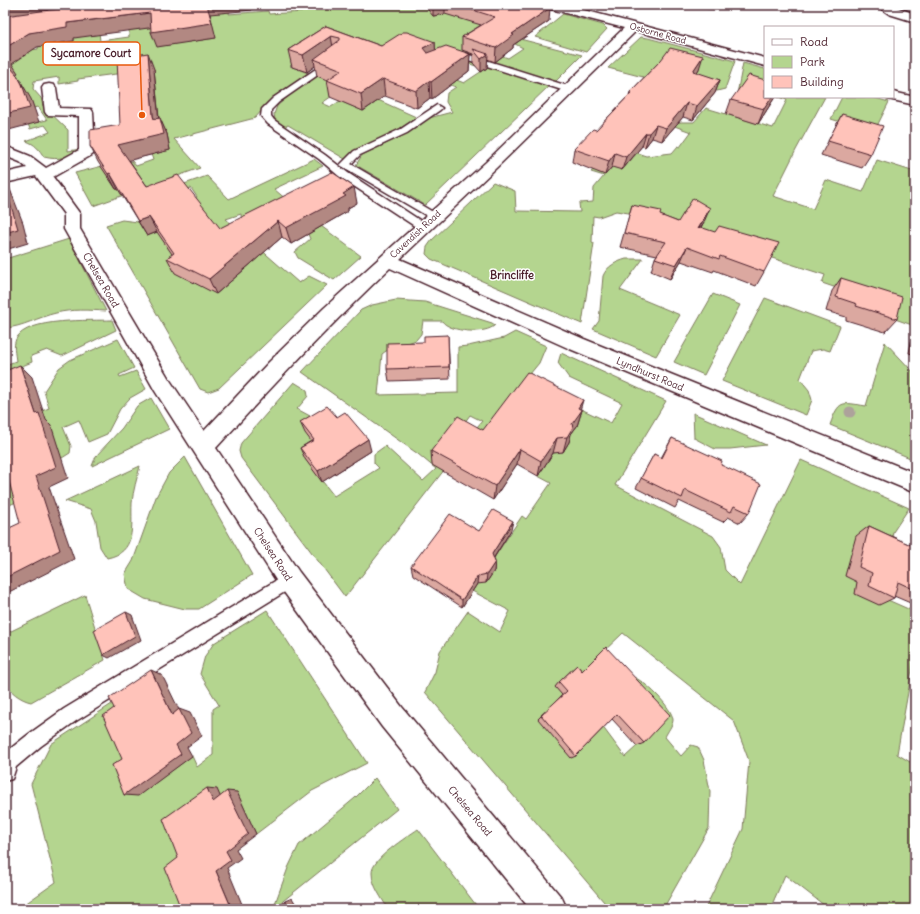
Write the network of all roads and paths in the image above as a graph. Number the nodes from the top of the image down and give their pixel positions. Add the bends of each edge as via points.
1 (52, 5) edge
2 (551, 5) edge
3 (703, 5) edge
4 (722, 5) edge
5 (882, 5) edge
6 (66, 18) edge
7 (915, 18) edge
8 (52, 20) junction
9 (39, 22) edge
10 (634, 26) junction
11 (338, 56) edge
12 (444, 59) edge
13 (764, 62) edge
14 (49, 88) dead end
15 (568, 89) junction
16 (894, 96) edge
17 (915, 101) edge
18 (437, 108) dead end
19 (5, 151) edge
20 (42, 173) junction
21 (5, 178) edge
22 (429, 222) junction
23 (387, 260) junction
24 (202, 448) junction
25 (915, 483) edge
26 (290, 580) junction
27 (5, 772) edge
28 (551, 909) edge

1 - 8 lane
2 - 10 street, Osborne Road
3 - 4 lane
5 - 7 street
6 - 8 street
8 - 9 street
10 - 13 street, Osborne Road
10 - 15 street, Cavendish Road
11 - 22 lane via 276,100 267,109 266,116 344,175
12 - 15 lane via 463,55
14 - 20 street via 52,112 86,112 87,152
15 - 22 street, Cavendish Road
16 - 17 street
18 - 22 lane via 404,131 357,153 345,165
19 - 20 street, Chelsea Road via 25,159
20 - 21 street
20 - 24 street, Chelsea Road via 72,214 72,229 162,385
22 - 23 street, Cavendish Road
23 - 24 street, Cavendish Road via 278,366
23 - 25 street, Lyndhurst Road via 578,344
24 - 26 street, Chelsea Road
26 - 27 lane via 70,715 10,761
26 - 28 street, Chelsea Road via 392,717

